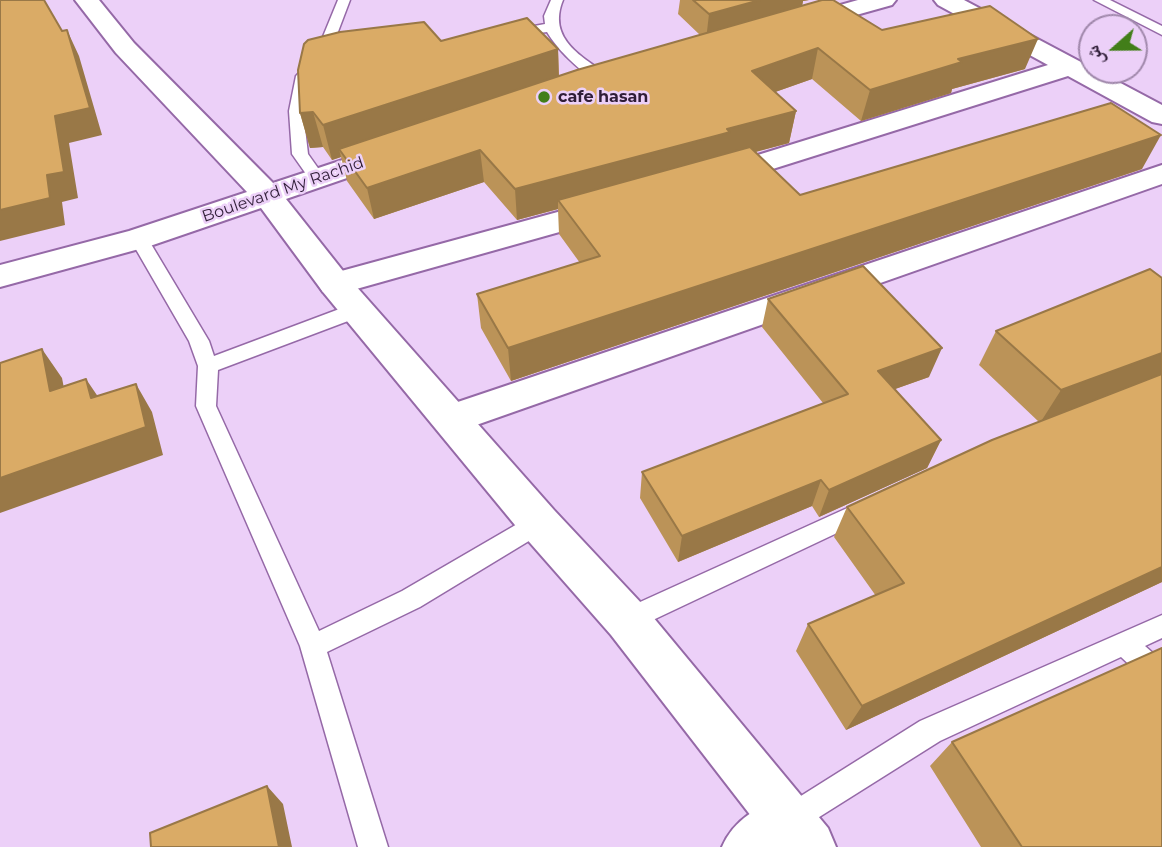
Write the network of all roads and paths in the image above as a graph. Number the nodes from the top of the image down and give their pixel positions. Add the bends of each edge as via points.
1 (88, 0) edge
2 (344, 0) edge
3 (556, 0) edge
4 (884, 0) edge
5 (946, 0) edge
6 (1100, 0) edge
7 (552, 27) junction
8 (1162, 31) edge
9 (771, 32) edge
10 (500, 36) edge
11 (1069, 67) junction
12 (618, 75) joint
13 (580, 88) edge
14 (1162, 116) edge
15 (415, 145) edge
16 (1162, 174) edge
17 (317, 178) junction
18 (690, 185) edge
19 (267, 195) junction
20 (637, 200) edge
21 (139, 239) junction
22 (0, 276) edge
23 (346, 297) junction
24 (208, 366) junction
25 (451, 419) junction
26 (886, 499) edge
27 (539, 523) junction
28 (627, 620) junction
29 (1162, 626) edge
30 (1123, 642) junction
31 (313, 646) junction
32 (1162, 678) edge
33 (782, 838) edge
34 (373, 847) edge

1 - 19 street via 125,48
2 - 17 lane via 327,58 303,76 296,111 300,154
3 - 7 lane
4 - 9 street
5 - 11 street
6 - 8 lane
7 - 10 lane
7 - 12 lane via 576,60
11 - 14 street
11 - 18 street
12 - 13 street
15 - 17 street, Boulevard My Rachid
16 - 25 street
17 - 19 street, Boulevard My Rachid
19 - 21 street, Boulevard My Rachid
19 - 23 street
20 - 23 street
21 - 22 street, Boulevard My Rachid
21 - 24 lane via 199,341
23 - 24 lane
23 - 25 street
24 - 31 lane via 205,391 211,421
25 - 27 street
26 - 28 lane
27 - 28 street
27 - 31 lane via 411,599
28 - 33 street
29 - 30 lane
30 - 32 lane
30 - 33 lane via 930,731
31 - 34 lane

